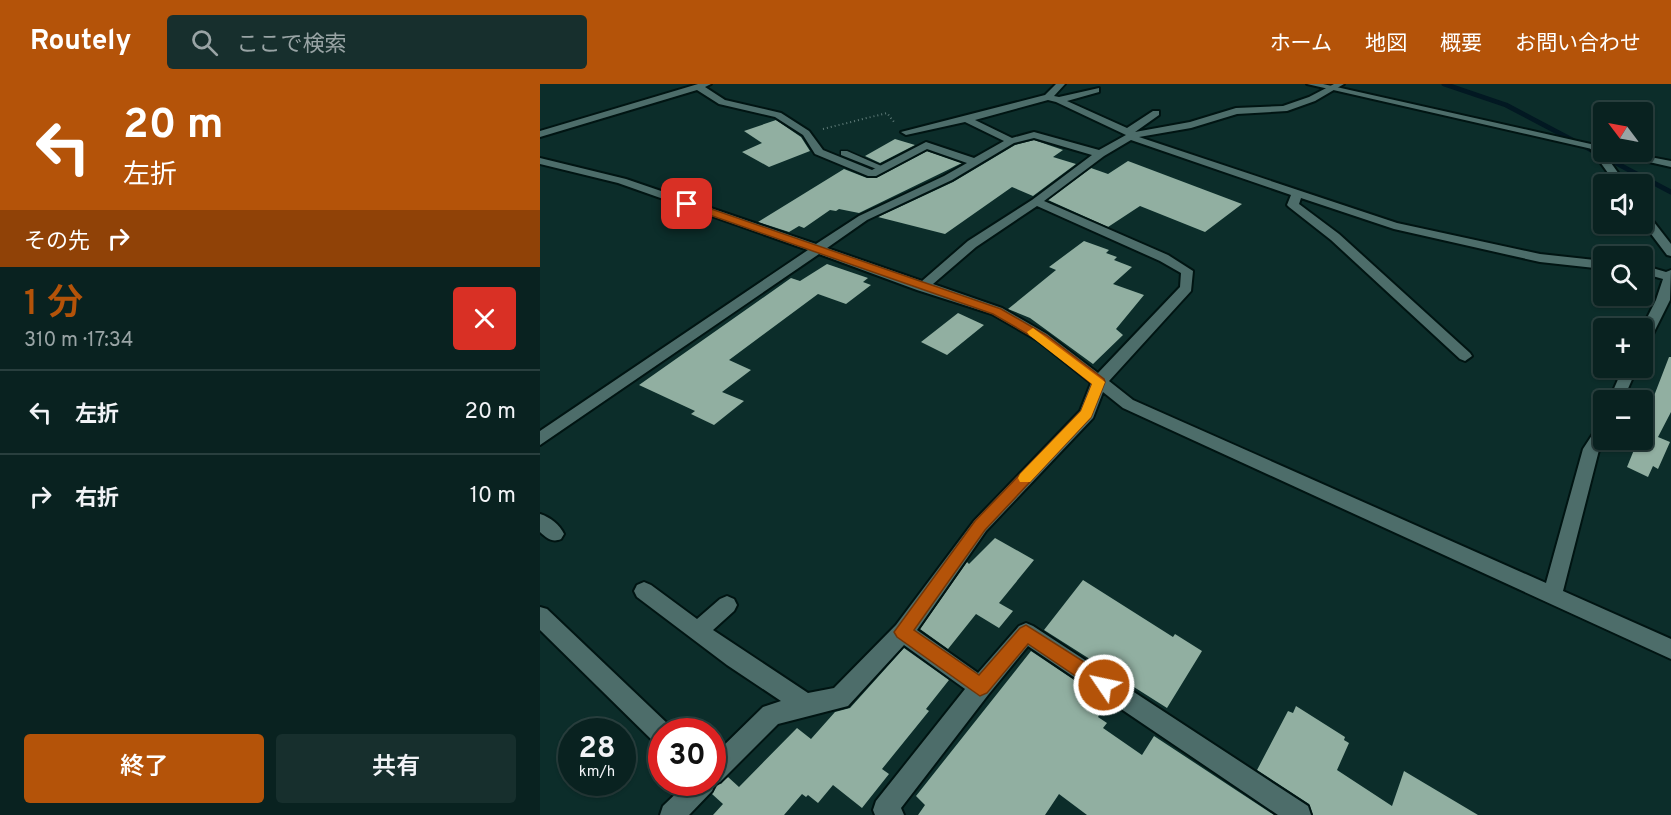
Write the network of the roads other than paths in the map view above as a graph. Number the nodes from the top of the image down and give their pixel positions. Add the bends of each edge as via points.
1 (1061, 84) edge
2 (1311, 84) edge
3 (704, 85) edge
4 (1335, 87) edge
5 (1096, 90) dead end
6 (1048, 97) junction
7 (1059, 100) junction
8 (1106, 108) dead end
9 (1156, 113) dead end
10 (1089, 114) junction
11 (966, 119) junction
12 (540, 134) edge
13 (1130, 135) junction
14 (1011, 141) junction
15 (926, 145) junction
16 (1593, 148) edge
17 (844, 153) dead end
18 (1100, 154) junction
19 (1653, 160) edge
20 (540, 161) edge
21 (975, 162) junction
22 (1671, 164) edge
23 (882, 168) junction
24 (1297, 195) junction
25 (1036, 202) junction
26 (1653, 228) edge
27 (818, 249) junction
28 (1671, 252) edge
29 (1593, 264) edge
30 (1653, 271) edge
31 (1671, 275) edge
32 (922, 287) junction
33 (1653, 320) edge
34 (1465, 356) dead end
35 (1099, 382) junction
36 (540, 439) edge
37 (1593, 446) edge
38 (540, 521) edge
39 (555, 534) dead end
40 (644, 591) dead end
41 (1552, 595) junction
42 (727, 605) dead end
43 (540, 616) edge
44 (698, 631) junction
45 (903, 632) junction
46 (1671, 649) edge
47 (980, 687) junction
48 (806, 704) junction
49 (648, 720) edge
50 (726, 760) edge
51 (691, 796) edge
52 (886, 813) edge
53 (672, 815) edge
54 (1299, 815) edge

1 - 6 street
2 - 4 street
3 - 12 street
3 - 23 street via 722,102 778,116 806,133 819,152 835,160 872,174
4 - 13 street via 1284,109 1236,111 1191,125
4 - 16 street
5 - 7 street
6 - 7 street
6 - 11 street
7 - 10 street
8 - 10 street
9 - 13 street
10 - 13 street
11 - 14 street
11 - 15 street via 906,132 927,142
13 - 18 street
13 - 24 street
14 - 18 street via 1034,135
14 - 21 street
15 - 21 street
15 - 23 street
17 - 23 lane
18 - 25 street
19 - 22 street
20 - 27 street via 622,181
21 - 27 street via 863,218
24 - 29 street via 1394,226 1461,242
24 - 34 street via 1293,205 1335,237
25 - 32 street via 972,244
25 - 35 street via 1187,271 1186,288
26 - 28 street
27 - 32 street
27 - 36 street
30 - 31 street
31 - 33 street
32 - 35 street via 997,312 1042,338
35 - 41 street via 1128,404
35 - 45 street via 1087,414 980,526
37 - 41 street
38 - 39 street
40 - 44 street
41 - 46 street
42 - 44 street
43 - 49 street
44 - 48 street
45 - 47 street
45 - 48 street via 840,698
47 - 52 street
47 - 54 street via 1026,633
48 - 50 street via 771,715
51 - 53 street

